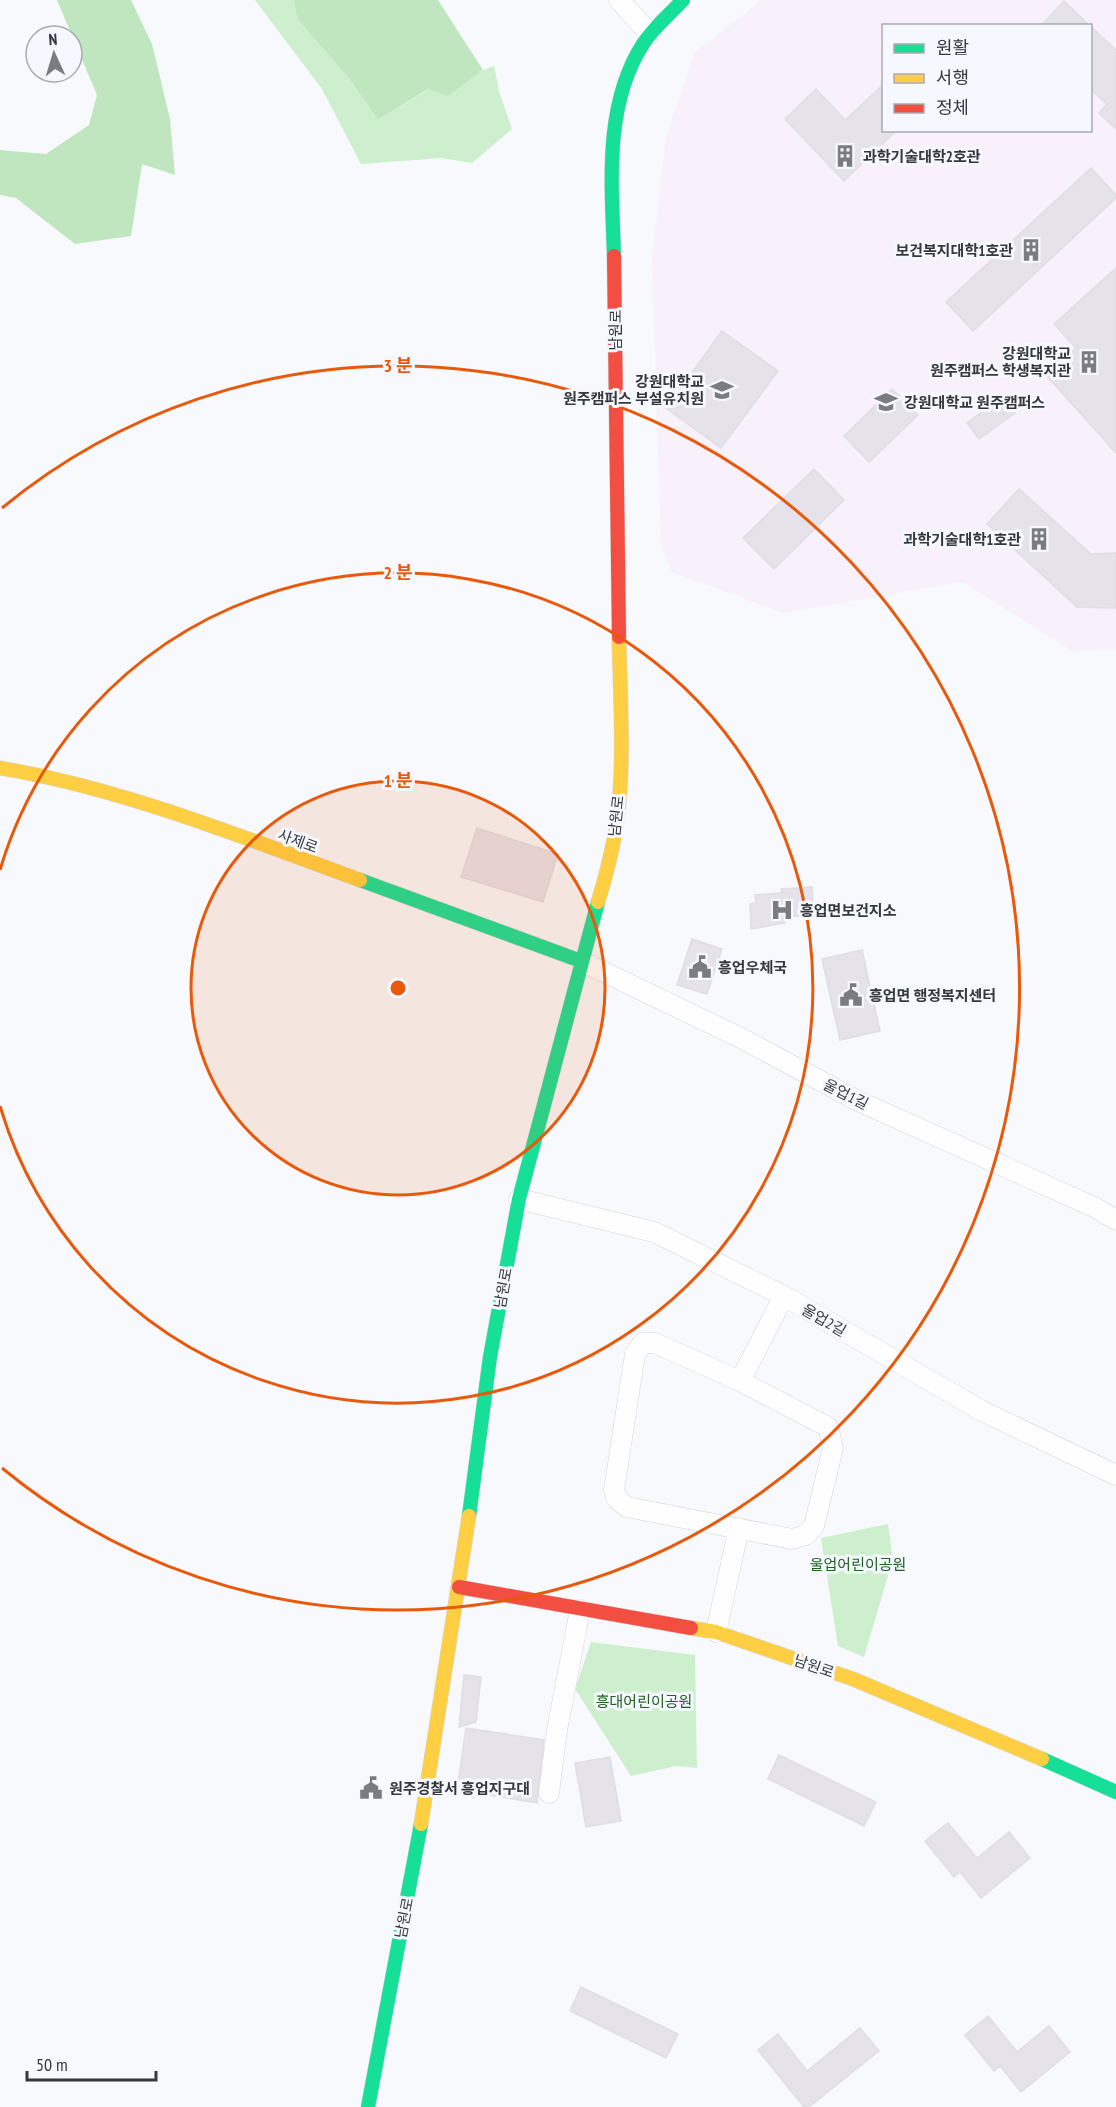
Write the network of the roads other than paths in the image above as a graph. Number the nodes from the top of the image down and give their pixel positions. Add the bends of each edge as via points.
1 (619, 0) edge
2 (683, 0) edge
3 (650, 34) junction
4 (0, 760) edge
5 (0, 770) edge
6 (42, 775) junction
7 (581, 961) junction
8 (519, 1199) junction
9 (1116, 1220) edge
10 (784, 1296) junction
11 (740, 1381) junction
12 (1116, 1475) edge
13 (739, 1528) junction
14 (459, 1587) junction
15 (579, 1610) junction
16 (716, 1632) junction
17 (1116, 1792) edge
18 (549, 1793) dead end
19 (370, 2107) edge

1 - 3 street
2 - 3 street, 남원로
3 - 7 street, 남원로 via 633,64 615,119 612,155 620,784 616,831 604,886
4 - 6 street
5 - 6 street, 사제로
6 - 7 street, 사제로 via 181,815
7 - 8 street, 남원로
7 - 9 street, 울업1길 via 743,1039 856,1100
8 - 10 street, 울업2길 via 654,1232
8 - 14 street, 남원로 via 490,1357
10 - 11 street
10 - 12 street, 울업2길 via 982,1412
11 - 13 street via 828,1427 833,1448 814,1526 806,1535 792,1539
11 - 13 street via 655,1343 643,1343 635,1354 614,1490 617,1499 627,1507
13 - 16 street
14 - 15 street, 남원로
14 - 19 street, 남원로
15 - 16 street, 남원로
15 - 18 street
16 - 17 street, 남원로 via 853,1679

